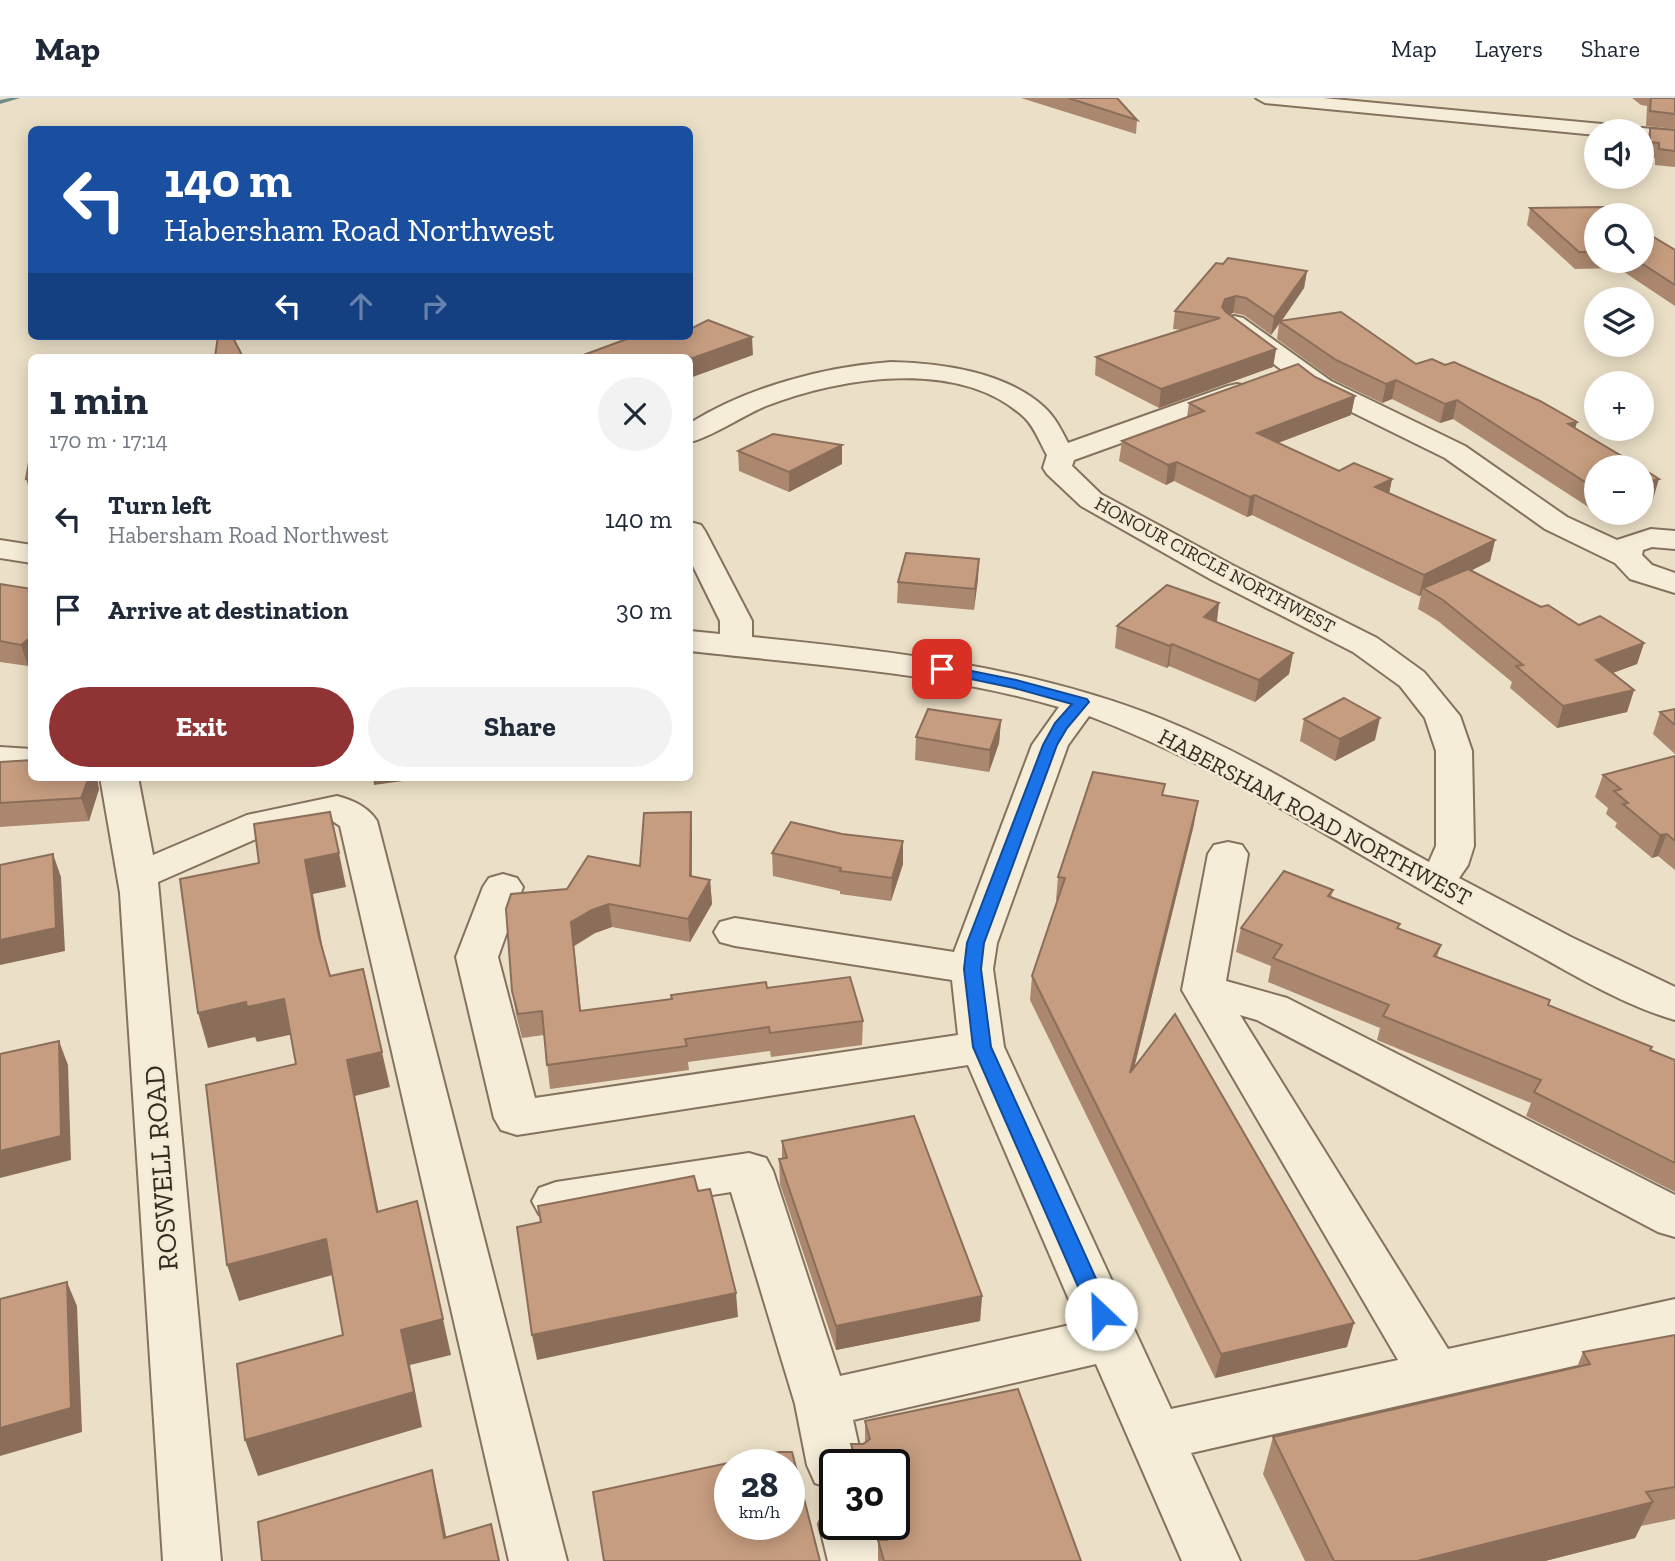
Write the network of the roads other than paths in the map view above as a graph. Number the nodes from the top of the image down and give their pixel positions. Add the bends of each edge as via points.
1 (1265, 98) edge
2 (1584, 128) edge
3 (1654, 135) edge
4 (1675, 137) edge
5 (1234, 323) edge
6 (1298, 370) junction
7 (693, 433) edge
8 (1061, 455) junction
9 (693, 537) edge
10 (1675, 540) edge
11 (0, 549) edge
12 (28, 553) edge
13 (1626, 556) junction
14 (1675, 583) edge
15 (693, 641) edge
16 (732, 645) junction
17 (1082, 702) junction
18 (0, 758) edge
19 (28, 761) edge
20 (120, 781) edge
21 (1228, 854) dead end
22 (137, 876) junction
23 (1435, 883) junction
24 (503, 887) dead end
25 (735, 932) dead end
26 (972, 969) junction
27 (1203, 990) junction
28 (1668, 992) edge
29 (982, 1047) junction
30 (556, 1201) edge
31 (1675, 1218) edge
32 (1675, 1321) edge
33 (1112, 1338) junction
34 (1435, 1375) junction
35 (822, 1404) junction
36 (1156, 1437) junction
37 (832, 1449) edge
38 (851, 1540) edge
39 (191, 1561) edge
40 (538, 1561) edge
41 (856, 1561) edge
42 (1211, 1561) edge

1 - 2 street
3 - 4 street
5 - 6 street
6 - 8 street
6 - 13 street via 1322,387 1455,452 1556,523
7 - 8 street, HONOUR CIRCLE NORTHWEST via 791,390 833,378 891,370 972,381 1008,394 1035,412
8 - 23 street, HONOUR CIRCLE NORTHWEST via 1057,468 1091,500 1365,645 1412,679 1442,716 1454,751 1455,846
9 - 16 street via 736,621
10 - 13 street via 1651,538 1630,544
11 - 12 street
13 - 14 street via 1642,572
15 - 16 street, HABERSHAM ROAD NORTHWEST
16 - 17 street, HABERSHAM ROAD NORTHWEST via 942,669
17 - 23 street, HABERSHAM ROAD NORTHWEST via 1210,754
17 - 26 street via 1050,745 976,943
18 - 19 street
20 - 22 street, ROSWELL ROAD
21 - 27 street
22 - 39 street, ROSWELL ROAD
22 - 40 street via 261,823 337,807 358,821
23 - 28 street, HABERSHAM ROAD NORTHWEST
24 - 29 street via 477,957 517,1118
25 - 26 street
26 - 29 street
27 - 31 street via 1272,1009
27 - 34 street
29 - 33 street
30 - 35 street via 750,1171
32 - 34 street
33 - 35 street
33 - 36 street
34 - 36 street
35 - 37 street
36 - 42 street
38 - 41 street

